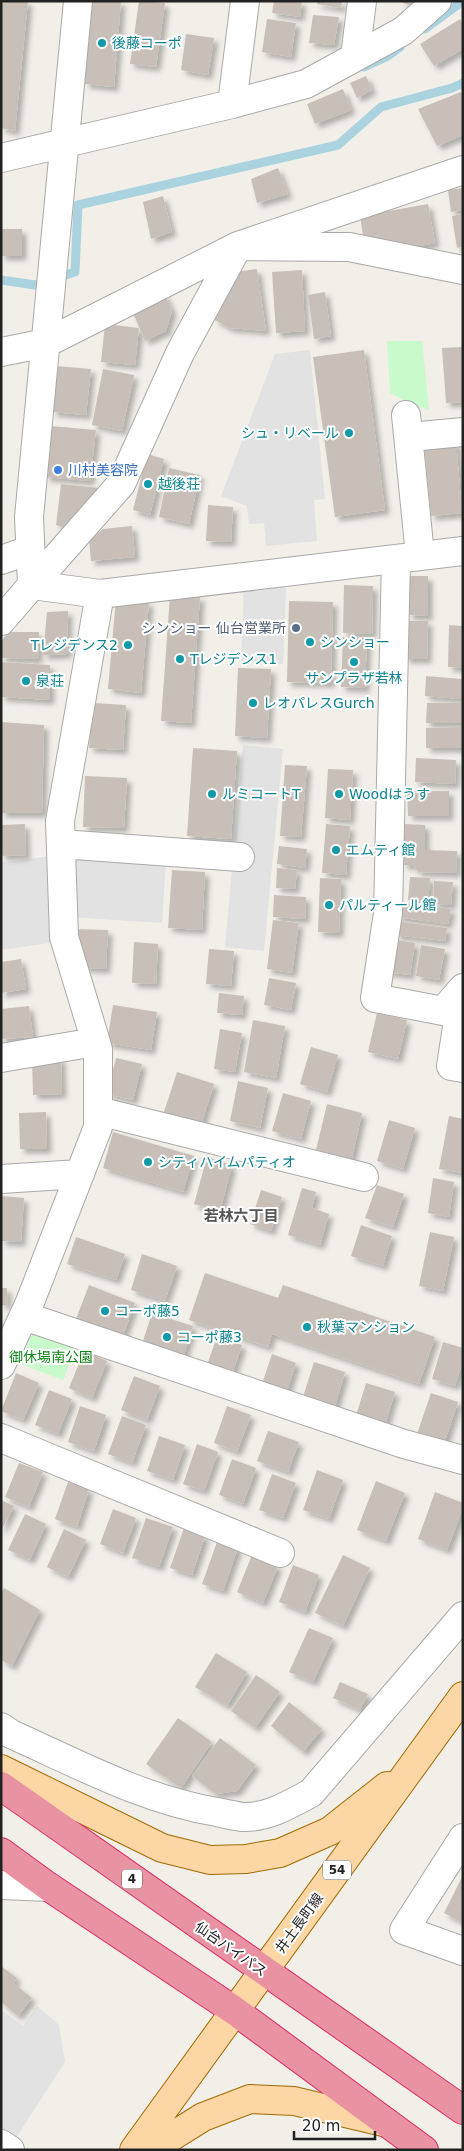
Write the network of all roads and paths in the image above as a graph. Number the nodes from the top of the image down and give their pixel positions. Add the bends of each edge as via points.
1 (78, 1) edge
2 (246, 1) edge
3 (362, 1) edge
4 (437, 1) edge
5 (355, 58) junction
6 (232, 104) junction
7 (63, 154) junction
8 (1, 158) edge
9 (463, 170) edge
10 (238, 246) junction
11 (463, 270) edge
12 (46, 343) junction
13 (1, 352) edge
14 (463, 432) edge
15 (30, 550) junction
16 (463, 551) edge
17 (408, 557) junction
18 (1, 560) edge
19 (32, 585) junction
20 (100, 594) junction
21 (1, 621) edge
22 (61, 844) junction
23 (240, 857) dead end
24 (463, 988) edge
25 (443, 1011) junction
26 (95, 1042) junction
27 (1, 1058) edge
28 (463, 1068) edge
29 (98, 1111) junction
30 (80, 1174) junction
31 (364, 1177) dead end
32 (1, 1179) edge
33 (24, 1316) junction
34 (1, 1365) edge
35 (1, 1438) edge
36 (463, 1460) edge
37 (280, 1553) dead end
38 (463, 1616) edge
39 (463, 1696) edge
40 (1, 1727) edge
41 (412, 1767) junction
42 (1, 1769) edge
43 (1, 1786) edge
44 (463, 1838) edge
45 (1, 1852) edge
46 (1, 1885) edge
47 (49, 1887) junction
48 (463, 1951) edge
49 (263, 1972) junction
50 (235, 2011) junction
51 (463, 2110) edge
52 (387, 2123) junction
53 (1, 2144) edge
54 (10, 2150) edge
55 (134, 2150) edge
56 (153, 2150) edge
57 (424, 2150) edge

1 - 7 street
2 - 6 street
3 - 5 street
4 - 5 street via 403,32
5 - 6 street via 306,84
6 - 7 street
7 - 8 street
7 - 12 street
9 - 10 street
10 - 11 street via 349,247
10 - 12 street
10 - 19 street via 180,353 120,484
12 - 13 street
12 - 15 street via 29,517
14 - 17 street via 408,426
15 - 18 street
15 - 19 street
16 - 17 street
17 - 20 street
17 - 25 street via 388,913 375,998
19 - 20 street
19 - 21 street
20 - 22 street via 60,821
22 - 23 street
22 - 26 street via 64,937
24 - 25 street
25 - 28 street via 459,1014 450,1066
26 - 27 street
26 - 29 street via 98,1049
29 - 30 street via 98,1127
29 - 31 street
30 - 32 street
30 - 33 street
33 - 34 street
33 - 36 street via 404,1444
35 - 37 street
38 - 40 street via 311,1793 280,1810 245,1817 168,1800 126,1786
39 - 41 main road, 井土長町線 / 54
41 - 42 main road via 330,1831 280,1853 246,1859 210,1860 162,1848
41 - 49 main road, 井土長町線 / 54
43 - 49 highway, 仙台バイパス / 4
44 - 48 street via 404,1930
45 - 47 highway
46 - 47 street
47 - 50 highway
49 - 50 main road, 井土長町線 / 54
49 - 51 highway, 仙台バイパス / 4
50 - 52 highway
50 - 55 main road, 井土長町線 / 54
52 - 56 main road via 294,2101 250,2099 204,2117
52 - 57 highway
53 - 54 street

